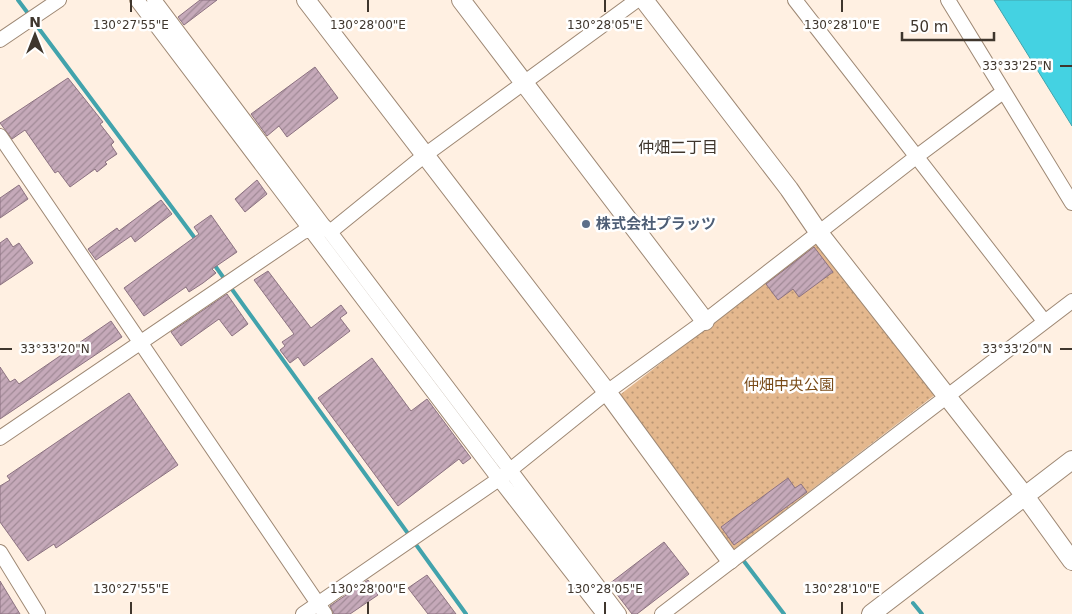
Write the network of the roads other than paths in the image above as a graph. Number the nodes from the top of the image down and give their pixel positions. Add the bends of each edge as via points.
1 (59, 0) edge
2 (137, 0) edge
3 (154, 0) edge
4 (306, 0) edge
5 (462, 0) edge
6 (636, 0) edge
7 (644, 0) edge
8 (795, 0) edge
9 (948, 0) edge
10 (0, 40) edge
11 (525, 82) junction
12 (1003, 92) junction
13 (0, 136) edge
14 (425, 155) junction
15 (916, 156) junction
16 (1072, 203) edge
17 (321, 229) junction
18 (819, 233) junction
19 (1072, 301) edge
20 (1044, 321) junction
21 (705, 322) junction
22 (139, 342) junction
23 (607, 392) junction
24 (947, 397) junction
25 (0, 438) edge
26 (1072, 460) edge
27 (511, 468) junction
28 (499, 479) junction
29 (1025, 496) junction
30 (0, 552) edge
31 (730, 560) junction
32 (1072, 561) edge
33 (321, 609) edge
34 (38, 614) edge
35 (303, 614) edge
36 (604, 614) edge
37 (619, 614) edge
38 (662, 614) edge
39 (871, 614) edge

1 - 10 street
2 - 17 street
3 - 17 street
4 - 14 street
5 - 11 street
6 - 11 street
7 - 18 street
8 - 15 street
9 - 12 street
11 - 14 street
11 - 21 street
12 - 15 street
12 - 16 street
13 - 22 street
14 - 17 street
14 - 23 street
15 - 18 street
15 - 20 street
17 - 22 street
17 - 27 street
17 - 28 street
18 - 21 street
18 - 24 street
19 - 20 street
20 - 24 street
21 - 23 street
22 - 25 street
22 - 33 street
23 - 27 street
23 - 31 street
24 - 29 street
24 - 31 street
26 - 29 street
27 - 28 street
27 - 37 street
28 - 33 street
28 - 36 street
29 - 32 street
29 - 39 street
30 - 34 street
31 - 38 street
33 - 35 street

